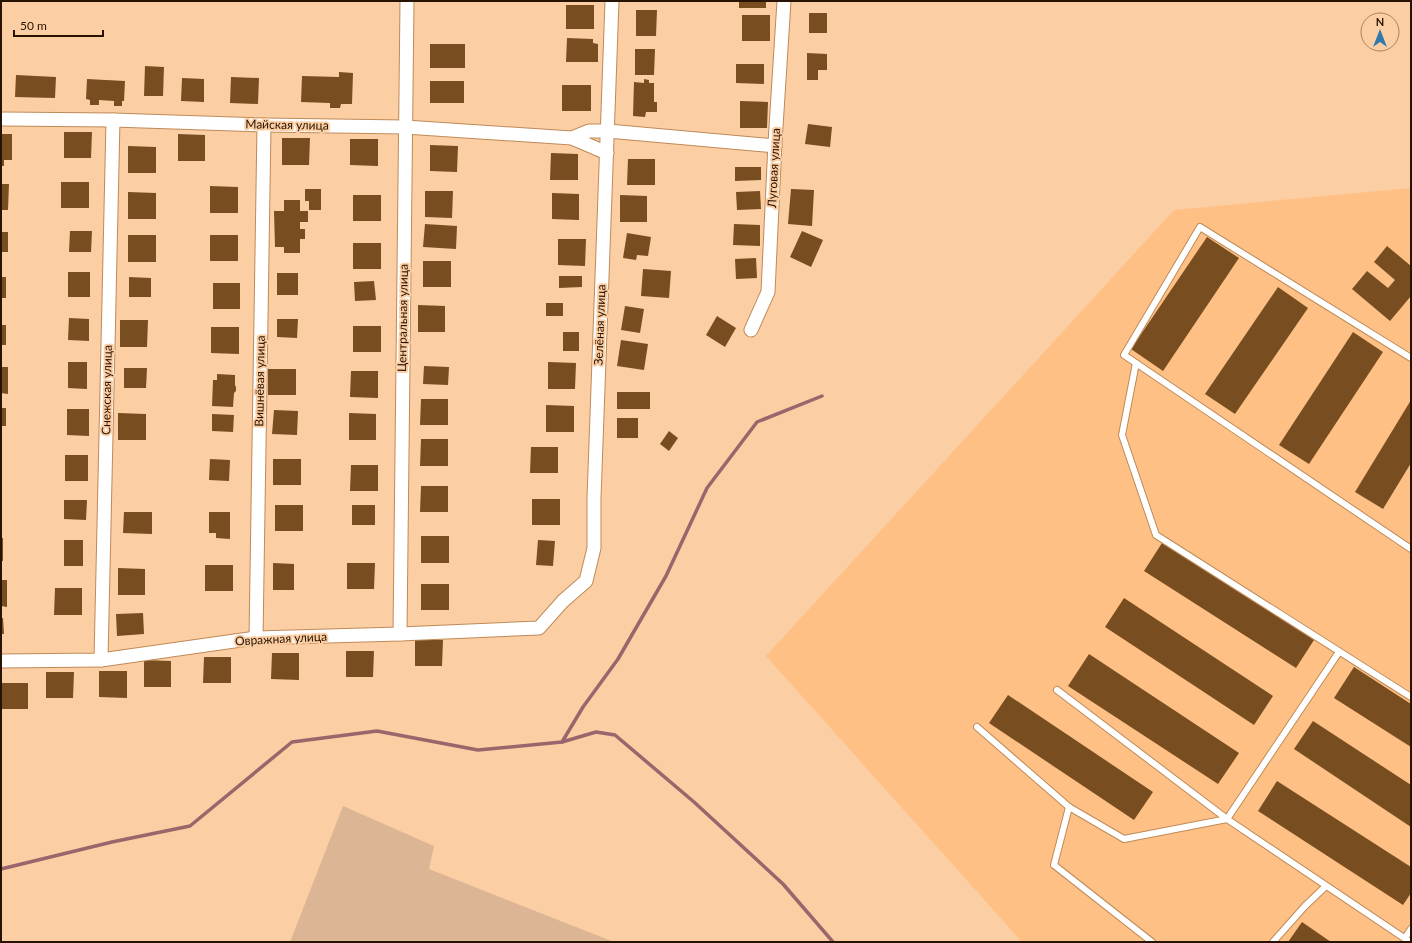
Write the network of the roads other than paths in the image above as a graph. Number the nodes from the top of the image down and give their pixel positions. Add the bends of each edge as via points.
1 (407, 1) edge
2 (612, 1) edge
3 (784, 1) edge
4 (1, 119) edge
5 (113, 120) junction
6 (264, 125) junction
7 (405, 127) junction
8 (608, 130) junction
9 (572, 138) junction
10 (775, 146) junction
11 (607, 153) junction
12 (751, 330) dead end
13 (1411, 358) edge
14 (1136, 363) junction
15 (1411, 549) edge
16 (539, 628) joint
17 (400, 634) junction
18 (256, 638) junction
19 (1339, 652) junction
20 (101, 660) junction
21 (1, 661) edge
22 (1057, 690) dead end
23 (1411, 697) edge
24 (977, 727) dead end
25 (1069, 807) junction
26 (1227, 819) junction
27 (1326, 886) junction
28 (1411, 929) edge
29 (1408, 940) edge
30 (1152, 942) edge
31 (1273, 942) edge

1 - 7 street, Центральная улица
2 - 8 street, Зелёная улица
3 - 10 street, Луговая улица
4 - 5 street, Майская улица
5 - 6 street, Майская улица
5 - 20 street, Снежская улица
6 - 7 street, Майская улица
6 - 18 street, Вишнёвая улица
7 - 9 street, Майская улица
7 - 17 street, Центральная улица
8 - 9 street via 589,131
8 - 10 street
8 - 11 street, Зелёная улица
9 - 11 street
10 - 12 street, Луговая улица via 768,292
11 - 16 street, Зелёная улица via 594,548 586,580
13 - 14 lane via 1200,227 1124,354
14 - 15 lane
14 - 19 lane via 1122,435 1156,535
16 - 17 street, Овражная улица
17 - 18 street, Овражная улица
18 - 20 street, Овражная улица
19 - 23 lane
19 - 26 lane
20 - 21 street, Овражная улица
22 - 26 lane
24 - 25 lane
25 - 26 lane via 1124,839
25 - 30 lane via 1054,865
26 - 27 lane
27 - 29 lane
27 - 31 lane
28 - 29 lane

